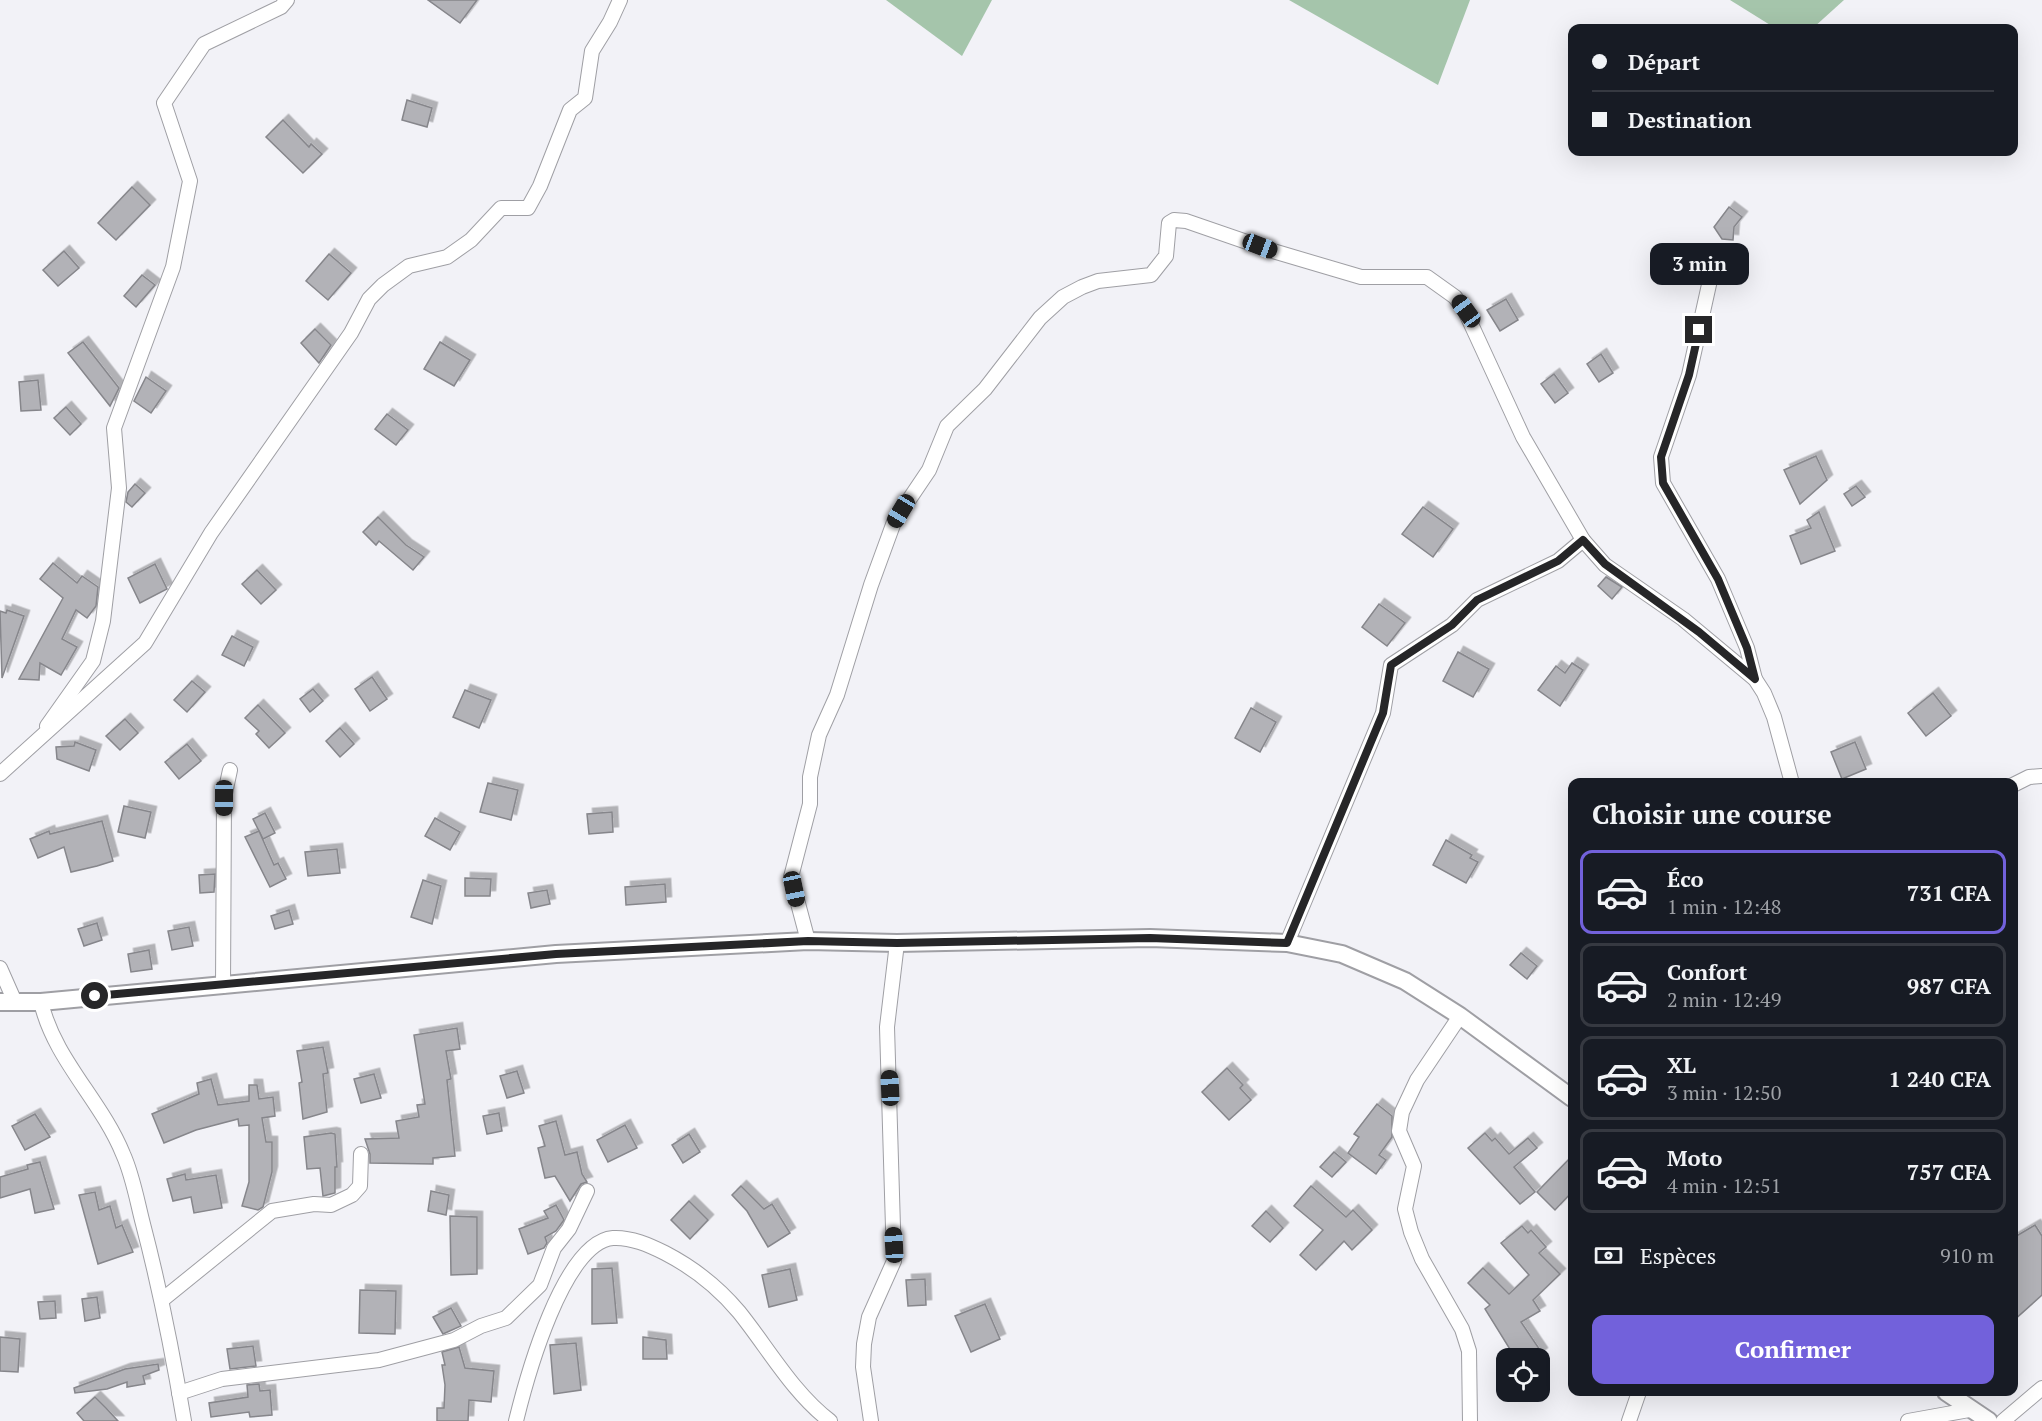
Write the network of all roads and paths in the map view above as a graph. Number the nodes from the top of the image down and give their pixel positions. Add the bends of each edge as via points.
1 (286, 0) edge
2 (620, 0) edge
3 (1714, 262) dead end
4 (1583, 540) junction
5 (1755, 679) junction
6 (35, 742) junction
7 (230, 770) dead end
8 (0, 774) edge
9 (2042, 776) edge
10 (1791, 778) edge
11 (2018, 782) edge
12 (808, 941) junction
13 (897, 943) junction
14 (1287, 943) junction
15 (0, 968) edge
16 (223, 986) junction
17 (8, 1002) edge
18 (41, 1002) junction
19 (1460, 1016) junction
20 (1568, 1095) edge
21 (362, 1154) dead end
22 (587, 1191) dead end
23 (162, 1300) junction
24 (2042, 1388) edge
25 (179, 1393) junction
26 (1638, 1396) edge
27 (1951, 1396) edge
28 (1969, 1410) junction
29 (184, 1421) edge
30 (516, 1421) edge
31 (830, 1421) edge
32 (871, 1421) edge
33 (1470, 1421) edge
34 (1629, 1421) edge
35 (1908, 1421) edge
36 (1989, 1421) edge
37 (2003, 1421) edge

1 - 6 street via 281,7 204,44 164,103 190,181 173,267 114,428 119,488 103,621 93,661
2 - 6 street via 592,51 585,98 570,110 528,208 501,208 471,240 447,257 409,266 369,299 351,333 212,532 155,629 119,668
3 - 5 street via 1689,375 1661,457 1660,471 1735,617
4 - 5 street via 1605,564 1699,632
4 - 12 street via 1523,437 1466,311 1439,283 1427,277 1361,277 1174,220 1169,224 1166,256 1151,275 1090,284 1063,297 1040,318 985,389 947,426 929,470 894,522 837,695 819,735 810,777 810,804 791,877
4 - 14 street via 1558,561 1477,600 1452,625 1391,665 1383,713
5 - 10 street via 1774,717
6 - 8 street
7 - 16 street via 224,798
9 - 11 street
12 - 13 street
12 - 16 street via 556,954
13 - 14 street via 1150,938
13 - 32 street via 887,1027 894,1261 869,1317 864,1344 863,1367
14 - 19 street via 1342,954 1372,965
15 - 17 street
16 - 18 street
17 - 18 street
18 - 23 street via 57,1046 109,1122 125,1158
19 - 20 street
19 - 33 street via 1417,1080 1402,1112 1399,1131 1414,1166 1405,1209 1411,1232 1462,1329 1469,1351
21 - 23 street via 360,1186 352,1195 331,1205 272,1211
22 - 25 street via 569,1229 554,1248 540,1285 506,1318 454,1340 379,1360 222,1379
23 - 25 street
24 - 37 street
25 - 29 street
26 - 34 street
27 - 28 street
28 - 35 street
28 - 36 street
30 - 31 street via 533,1359 571,1270 599,1243 612,1238 645,1243 707,1278 738,1311 807,1400

